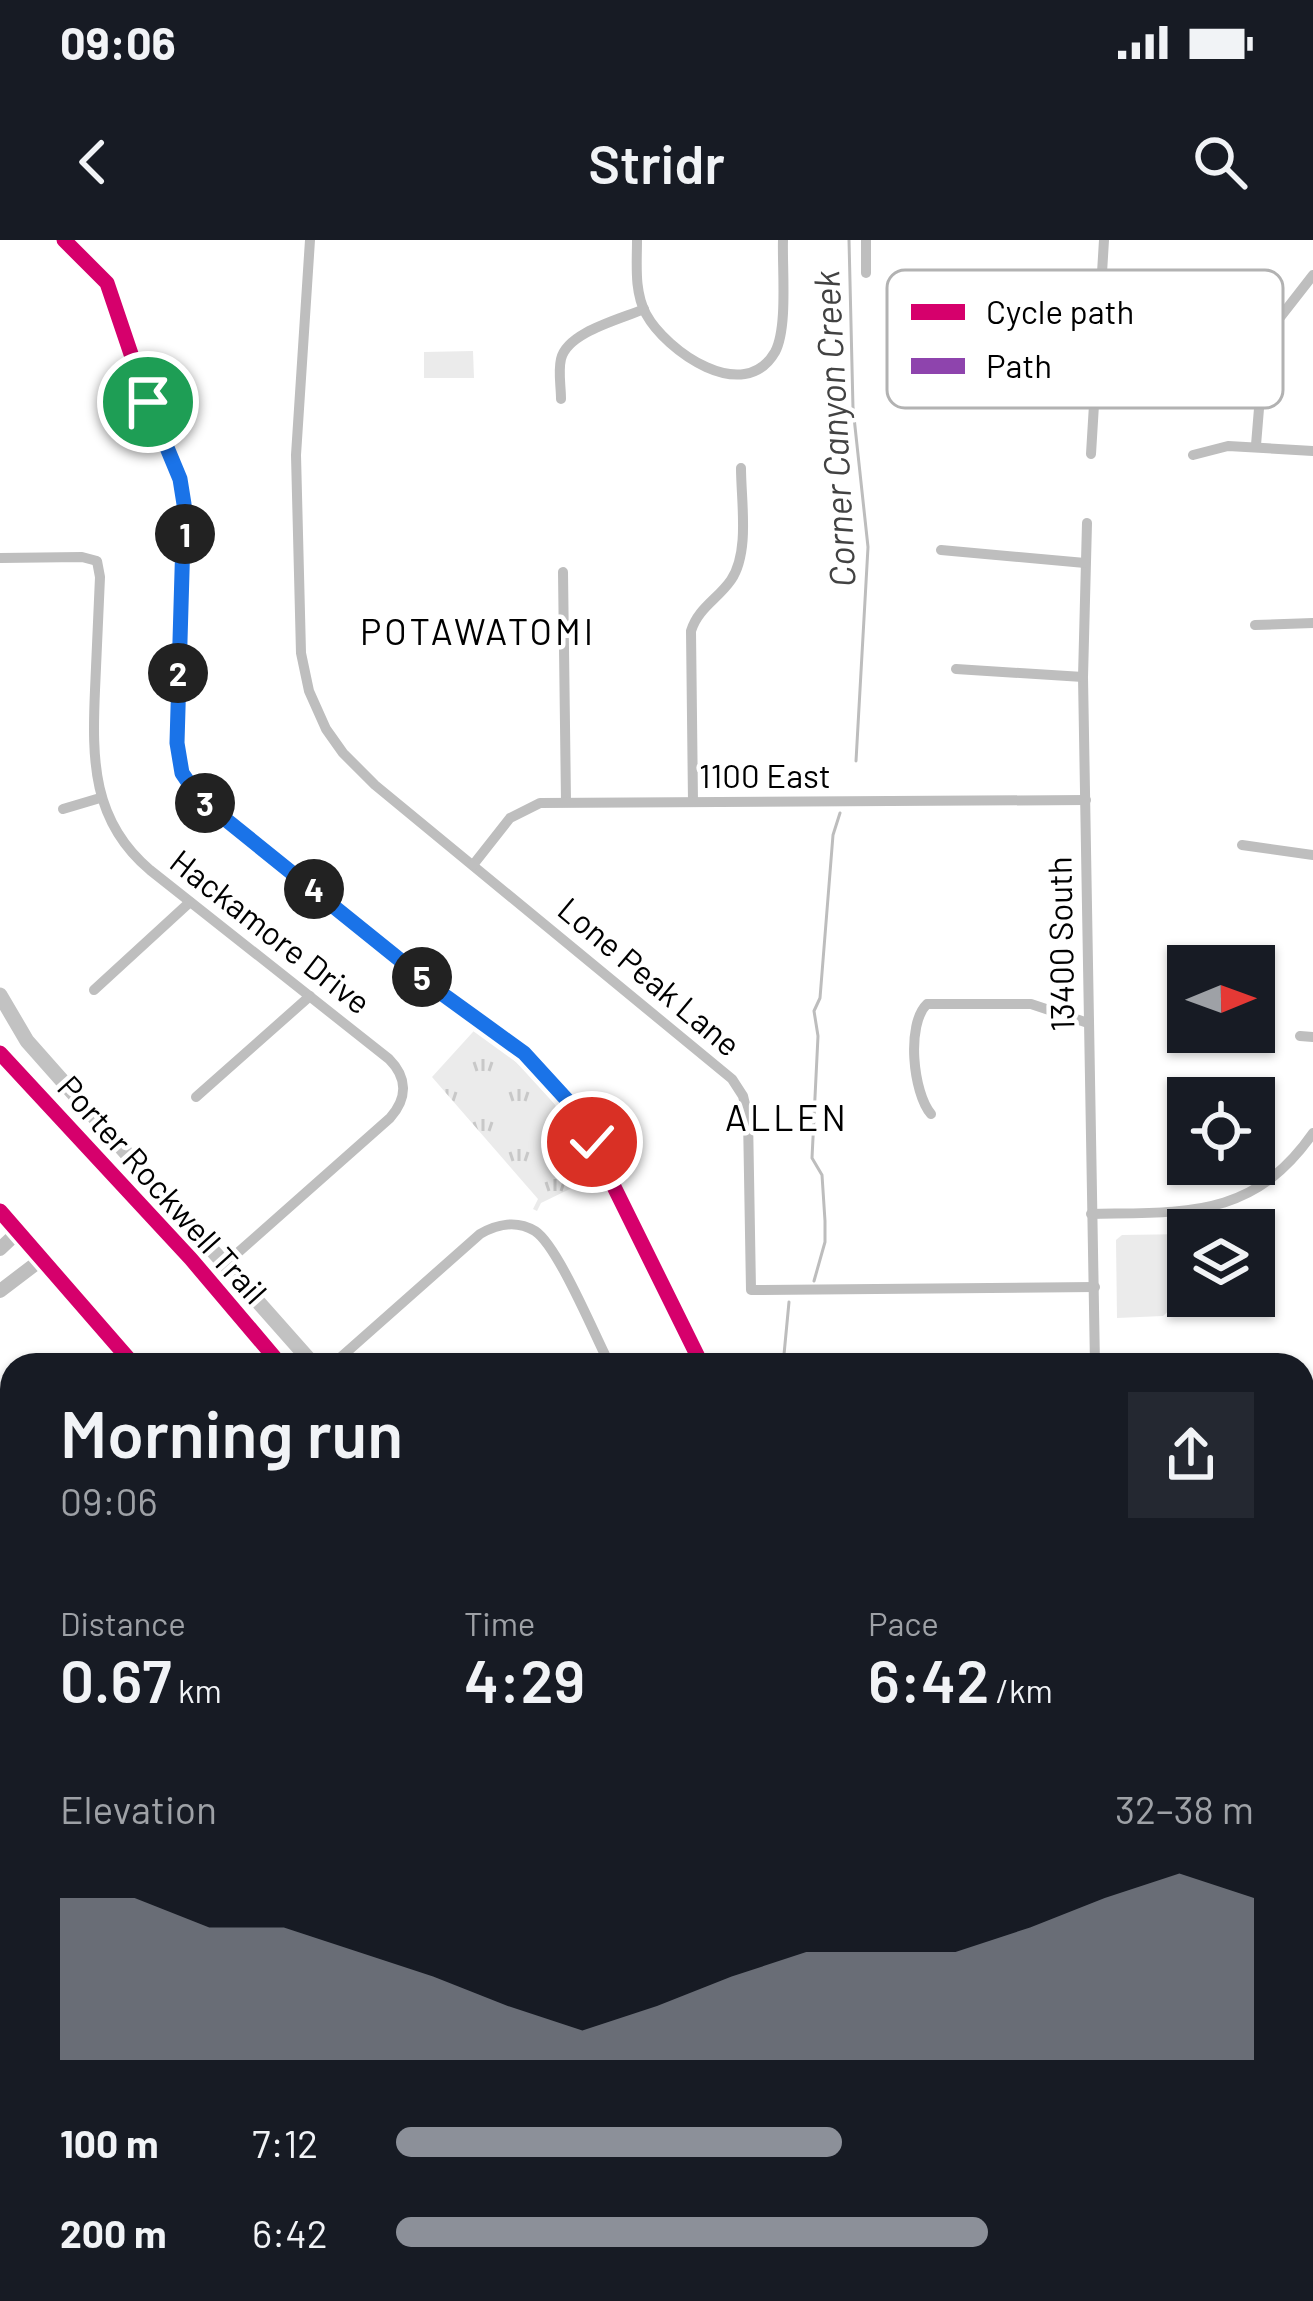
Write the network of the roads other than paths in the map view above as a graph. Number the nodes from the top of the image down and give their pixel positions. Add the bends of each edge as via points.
1 (310, 240) edge
2 (637, 240) edge
3 (783, 240) edge
4 (866, 240) edge
5 (1104, 240) edge
6 (1102, 270) edge
7 (866, 273) dead end
8 (1313, 275) edge
9 (644, 309) junction
10 (1283, 314) edge
11 (561, 399) dead end
12 (1094, 408) edge
13 (1259, 408) edge
14 (1256, 446) junction
15 (1313, 451) edge
16 (1091, 454) dead end
17 (1192, 455) dead end
18 (741, 468) dead end
19 (1087, 523) dead end
20 (940, 550) dead end
21 (0, 558) edge
22 (1084, 562) junction
23 (563, 572) dead end
24 (1313, 623) edge
25 (1256, 625) dead end
26 (956, 669) dead end
27 (1083, 677) junction
28 (100, 798) junction
29 (1086, 800) junction
30 (566, 802) junction
31 (693, 802) junction
32 (63, 809) dead end
33 (1242, 845) dead end
34 (1313, 855) edge
35 (472, 865) junction
36 (190, 902) junction
37 (94, 989) dead end
38 (0, 995) edge
39 (310, 997) junction
40 (1088, 1023) junction
41 (196, 1097) dead end
42 (931, 1114) dead end
43 (1313, 1133) edge
44 (0, 1211) edge
45 (1091, 1214) junction
46 (18, 1232) junction
47 (0, 1250) edge
48 (42, 1259) junction
49 (225, 1264) junction
50 (1095, 1287) junction
51 (0, 1291) edge
52 (124, 1353) edge
53 (303, 1353) edge
54 (346, 1353) edge
55 (604, 1353) edge
56 (1096, 1353) edge

1 - 35 street, Lone Peak Lane via 296,455 301,653 334,742
2 - 9 street
3 - 9 street via 777,347 760,367 735,374 703,366 658,331
4 - 7 street
5 - 6 street
8 - 10 street
9 - 11 street via 565,348
12 - 16 street
13 - 14 street
14 - 15 street
14 - 17 street
18 - 31 street via 740,562 691,632
19 - 22 street, 13400 South
20 - 22 street
21 - 28 street, Hackamore Drive via 97,561 93,755
22 - 27 street, 13400 South
23 - 30 street
24 - 25 street
26 - 27 street
27 - 29 street, 13400 South
28 - 32 street
28 - 36 street, Hackamore Drive via 128,849
29 - 31 street, 1100 East
29 - 40 street, 13400 South
30 - 31 street, 1100 East
30 - 35 street, 1100 East via 519,811
33 - 34 street
35 - 50 street, Lone Peak Lane via 738,1088 748,1117 751,1290
36 - 37 street
36 - 39 street, Hackamore Drive
38 - 49 main road via 27,1041
39 - 41 street
39 - 49 street, Hackamore Drive via 393,1063 402,1100
40 - 42 street via 1031,1004 927,1004 916,1021 917,1087
40 - 45 street, 13400 South
43 - 45 street via 1276,1176 1232,1202 1198,1211
44 - 46 main road
45 - 50 street, 13400 South
46 - 47 street
46 - 48 main road
48 - 51 street
48 - 52 main road
49 - 53 main road
50 - 56 street, 13400 South
54 - 55 street via 480,1234 512,1225 548,1244

